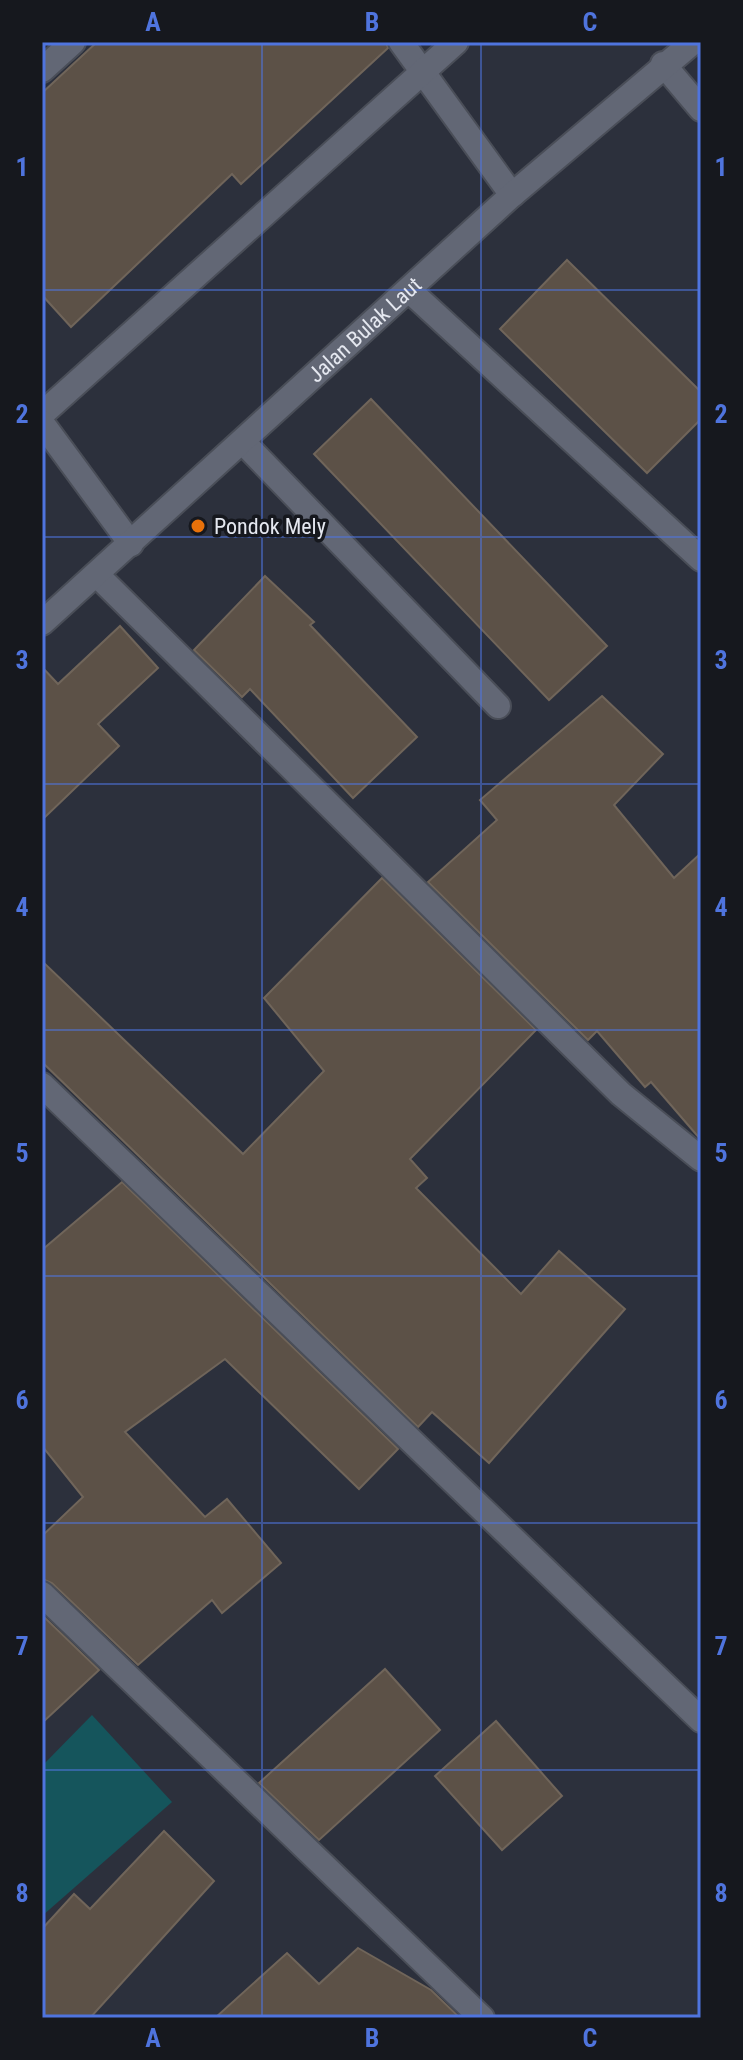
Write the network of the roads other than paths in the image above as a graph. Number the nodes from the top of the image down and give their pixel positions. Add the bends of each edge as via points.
1 (73, 42) edge
2 (401, 42) edge
3 (456, 42) edge
4 (693, 42) edge
5 (663, 64) junction
6 (42, 70) edge
7 (423, 70) junction
8 (701, 109) edge
9 (512, 195) junction
10 (410, 291) junction
11 (42, 414) edge
12 (42, 423) edge
13 (243, 442) junction
14 (131, 544) junction
15 (701, 559) edge
16 (97, 575) junction
17 (42, 623) edge
18 (498, 706) dead end
19 (42, 1085) edge
20 (701, 1159) edge
21 (42, 1594) edge
22 (701, 1720) edge
23 (482, 2018) edge

1 - 6 street
2 - 7 street
3 - 7 street
4 - 5 street, Jalan Bulak Laut
5 - 8 street
5 - 9 street, Jalan Bulak Laut
7 - 9 street
7 - 11 street
9 - 10 street, Jalan Bulak Laut
10 - 13 street, Jalan Bulak Laut
10 - 15 street
12 - 14 street
13 - 14 street, Jalan Bulak Laut
13 - 18 street
14 - 16 street, Jalan Bulak Laut
16 - 17 street, Jalan Bulak Laut
16 - 20 street via 621,1094
19 - 22 street
21 - 23 street

